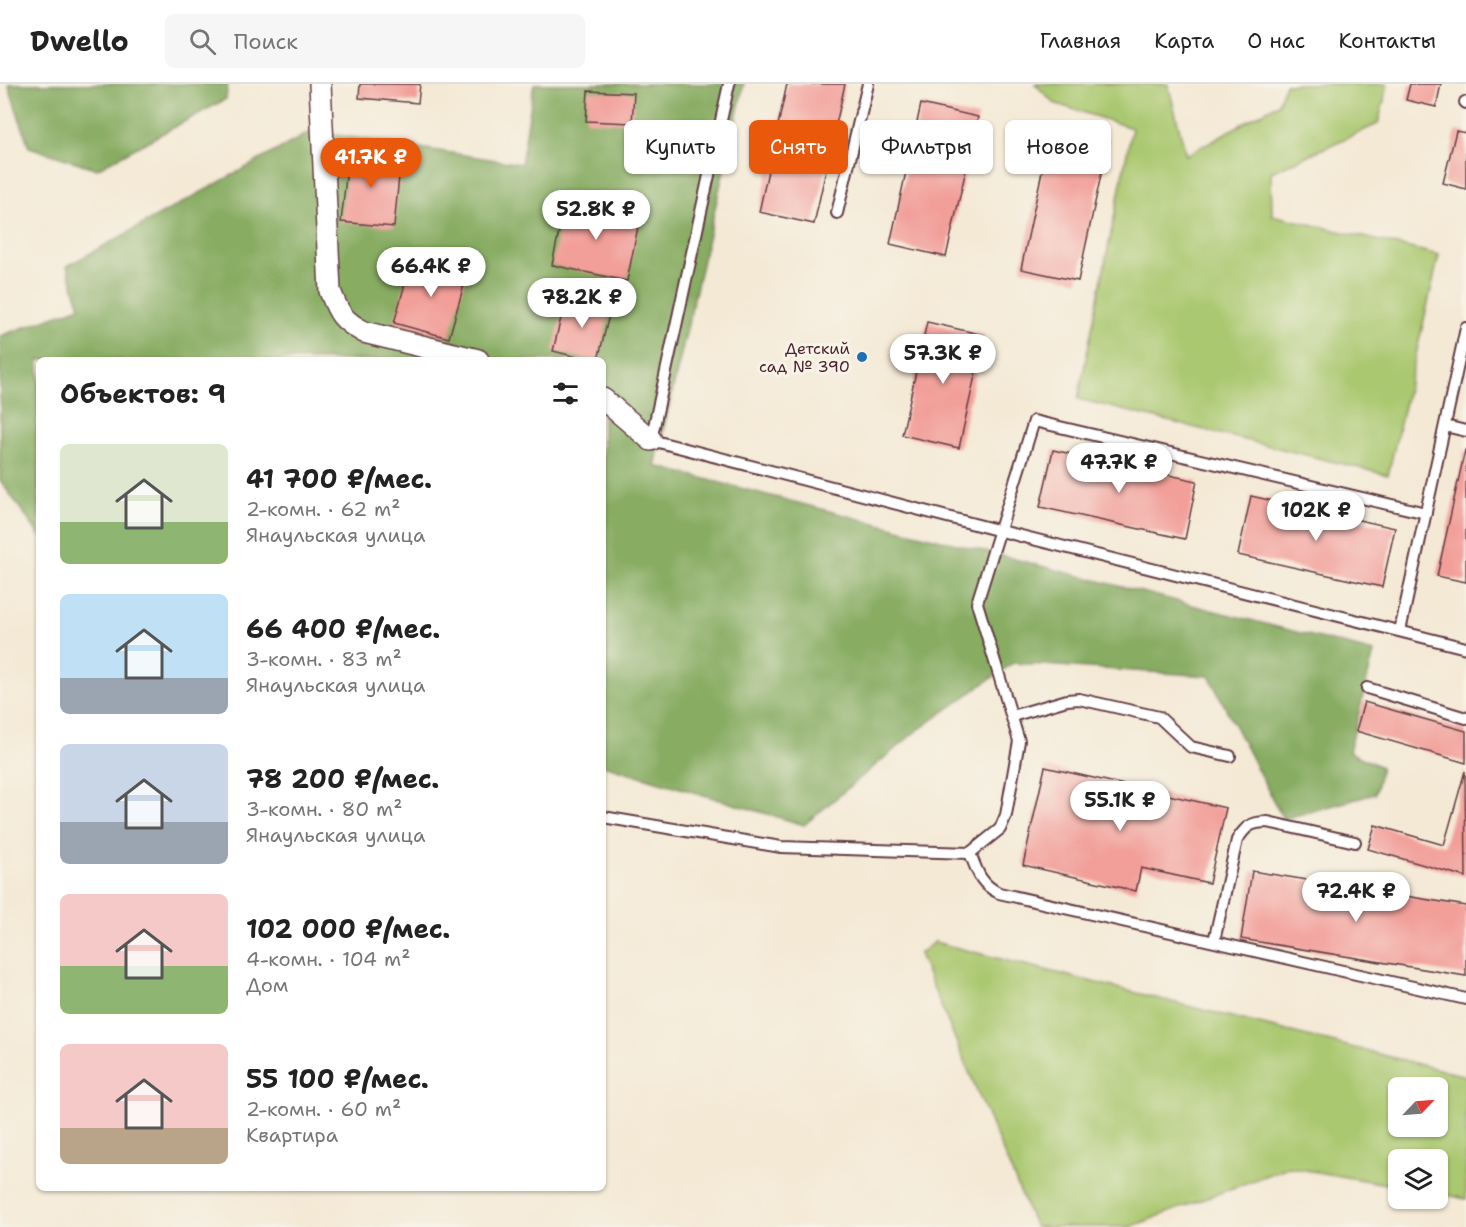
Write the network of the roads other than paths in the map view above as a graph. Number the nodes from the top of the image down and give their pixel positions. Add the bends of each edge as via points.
1 (320, 84) edge
2 (729, 84) edge
3 (868, 84) edge
4 (837, 213) dead end
5 (1466, 328) edge
6 (466, 357) edge
7 (606, 402) edge
8 (1445, 426) junction
9 (1466, 431) edge
10 (651, 440) junction
11 (1426, 513) junction
12 (1000, 531) junction
13 (1400, 631) junction
14 (1466, 648) edge
15 (1367, 688) dead end
16 (1012, 716) junction
17 (1466, 717) edge
18 (1230, 756) dead end
19 (606, 818) edge
20 (1355, 842) dead end
21 (970, 853) junction
22 (1214, 941) junction
23 (1466, 999) edge

1 - 6 street via 330,291 337,311 364,332
2 - 10 lane
3 - 4 lane
5 - 8 lane
7 - 10 street
8 - 9 lane
8 - 11 lane
10 - 12 lane
11 - 12 lane via 1034,421
11 - 13 lane
12 - 13 lane
12 - 16 lane via 977,603
13 - 14 lane
15 - 17 lane
16 - 18 lane via 1066,700 1086,701 1159,717 1191,747
16 - 21 lane via 1019,741 1006,815 1000,829
19 - 21 lane via 781,847
20 - 22 lane via 1268,822 1255,822 1243,830 1237,840
21 - 22 lane via 983,882 999,893
22 - 23 lane

